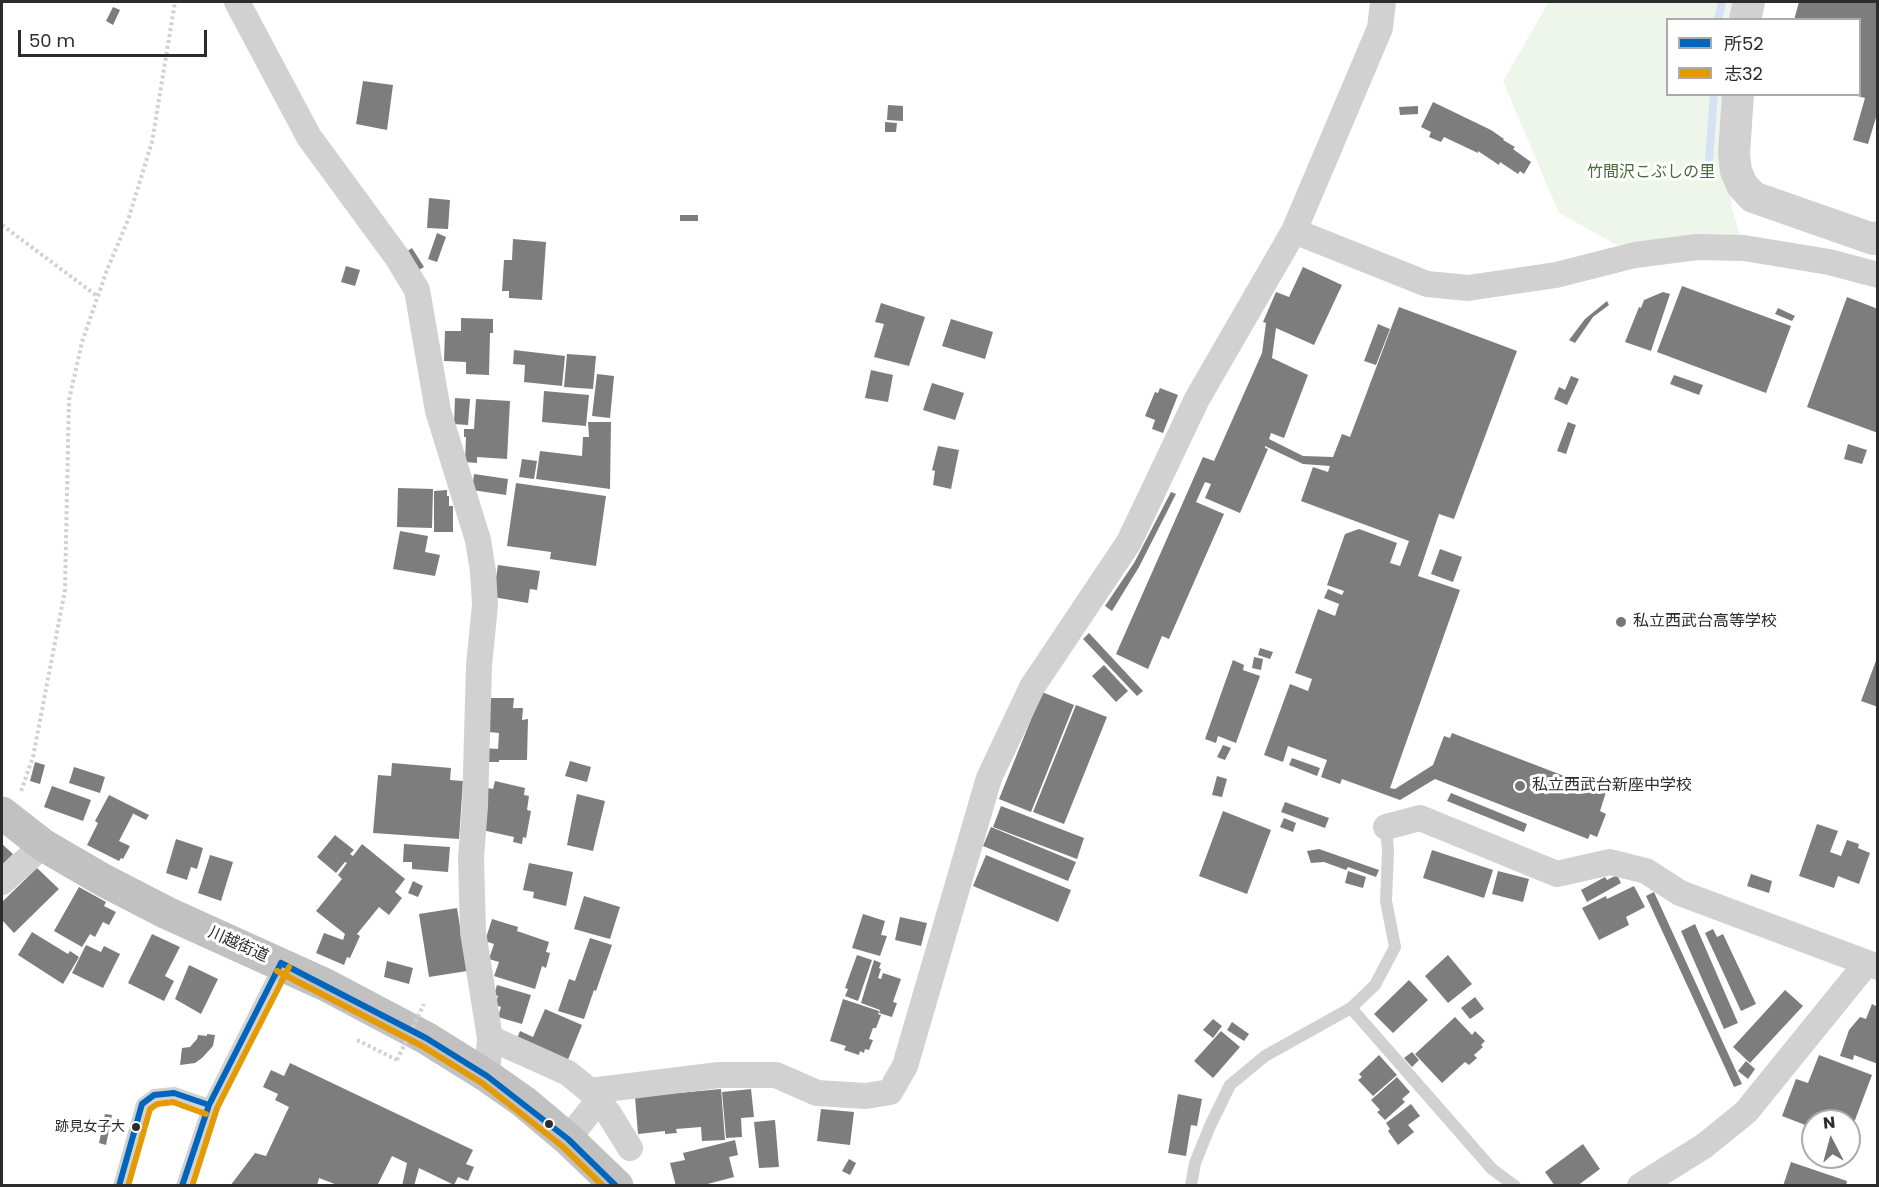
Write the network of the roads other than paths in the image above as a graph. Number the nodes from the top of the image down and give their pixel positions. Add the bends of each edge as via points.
1 (237, 2) edge
2 (1383, 2) edge
3 (1749, 2) edge
4 (1745, 18) edge
5 (1738, 96) edge
6 (1294, 231) junction
7 (1878, 237) edge
8 (1878, 275) edge
9 (6, 816) edge
10 (1386, 827) joint
11 (43, 845) junction
12 (2, 882) edge
13 (280, 963) junction
14 (1872, 966) edge
15 (1351, 1008) junction
16 (490, 1038) junction
17 (487, 1076) junction
18 (594, 1096) junction
19 (209, 1105) junction
20 (568, 1138) junction
21 (630, 1149) dead end
22 (119, 1185) edge
23 (182, 1185) edge
24 (617, 1185) edge
25 (1191, 1185) edge
26 (1515, 1185) edge
27 (1640, 1185) edge

1 - 16 street via 309,137 417,290 438,411 478,540 483,571 485,605 471,858 473,932
2 - 6 street via 1380,28
3 - 4 street
5 - 7 street via 1736,171 1753,197 1873,239
6 - 8 street via 1427,284 1468,288 1556,275 1635,255 1697,247 1744,248 1829,262
6 - 18 street via 1197,399 1129,542 1032,687 989,778 905,1066 890,1092 866,1096 817,1094 776,1075 719,1076
9 - 11 highway, 川越街道
10 - 14 street via 1420,818 1557,873 1610,862 1646,871 1680,893
10 - 15 lane via 1386,901 1395,947 1375,985
11 - 12 street
11 - 13 highway, 川越街道 via 167,913
13 - 17 highway, 川越街道 via 426,1038
13 - 19 lane
14 - 27 street via 1746,1112 1704,1146
15 - 25 lane via 1265,1056 1230,1085 1195,1163
15 - 26 lane via 1492,1169
16 - 17 street
16 - 18 street via 568,1073
17 - 20 highway, 川越街道
18 - 20 street
18 - 21 street
19 - 22 lane via 174,1093 154,1095 142,1104
19 - 23 lane
20 - 24 highway, 川越街道

